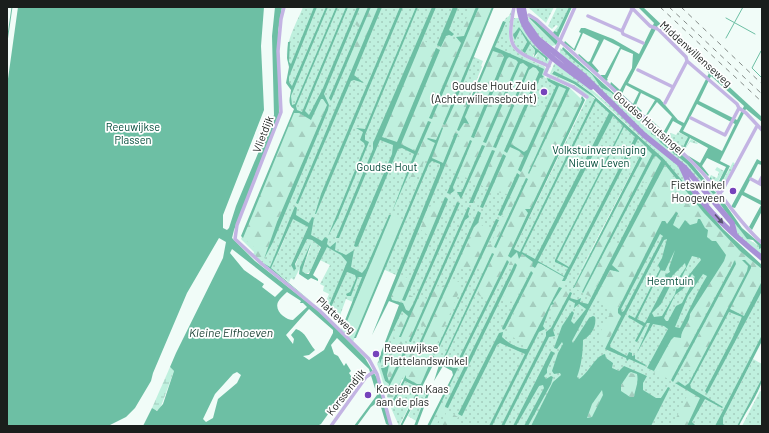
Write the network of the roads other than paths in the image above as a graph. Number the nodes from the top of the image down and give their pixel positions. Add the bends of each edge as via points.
1 (284, 7) edge
2 (514, 7) edge
3 (519, 7) edge
4 (523, 7) edge
5 (575, 7) edge
6 (632, 8) edge
7 (529, 15) dead end
8 (588, 16) dead end
9 (622, 31) junction
10 (560, 42) junction
11 (643, 43) dead end
12 (554, 55) junction
13 (687, 61) junction
14 (549, 66) junction
15 (638, 70) dead end
16 (673, 87) junction
17 (587, 97) dead end
18 (665, 104) dead end
19 (742, 110) junction
20 (691, 118) dead end
21 (757, 126) junction
22 (762, 130) edge
23 (681, 165) junction
24 (762, 177) edge
25 (751, 179) dead end
26 (760, 184) edge
27 (720, 194) junction
28 (712, 200) junction
29 (706, 205) junction
30 (735, 235) junction
31 (235, 239) joint
32 (762, 244) edge
33 (762, 258) edge
34 (373, 372) junction
35 (331, 426) edge
36 (391, 426) edge

1 - 31 street, Vlietdijk via 278,51 281,112 237,225
2 - 14 street via 510,36 516,51
3 - 12 main road via 527,33
4 - 12 main road via 526,22 533,34
5 - 10 street
6 - 9 street, Middenwillenseweg
6 - 13 street, Middenwillenseweg via 650,26 658,29
7 - 10 street
8 - 9 street
9 - 11 street via 623,34
10 - 12 street
10 - 27 street via 692,162
12 - 14 street
12 - 23 main road, Goudse Houtsingel via 584,76 644,135
13 - 16 street
13 - 19 street, Middenwillenseweg
14 - 17 street via 545,74 573,87
15 - 16 street
16 - 18 street
19 - 20 street via 725,136
19 - 21 street, Middenwillenseweg
21 - 22 street, Middenwillenseweg
21 - 27 street
23 - 28 main road, Goudse Houtsingel
23 - 29 main road, Goudse Houtsingel via 689,183
24 - 26 street
25 - 26 street
27 - 28 street
27 - 32 street via 745,228
28 - 29 street
28 - 30 main road, Goudse Houtsingel via 732,223
29 -> 30 main road, Goudse Houtsingel
30 - 33 main road, Goudse Houtsingel
31 - 34 street, Platteweg via 320,311 369,359
34 - 35 street, Korssendijk
34 - 36 street, Platteweg

